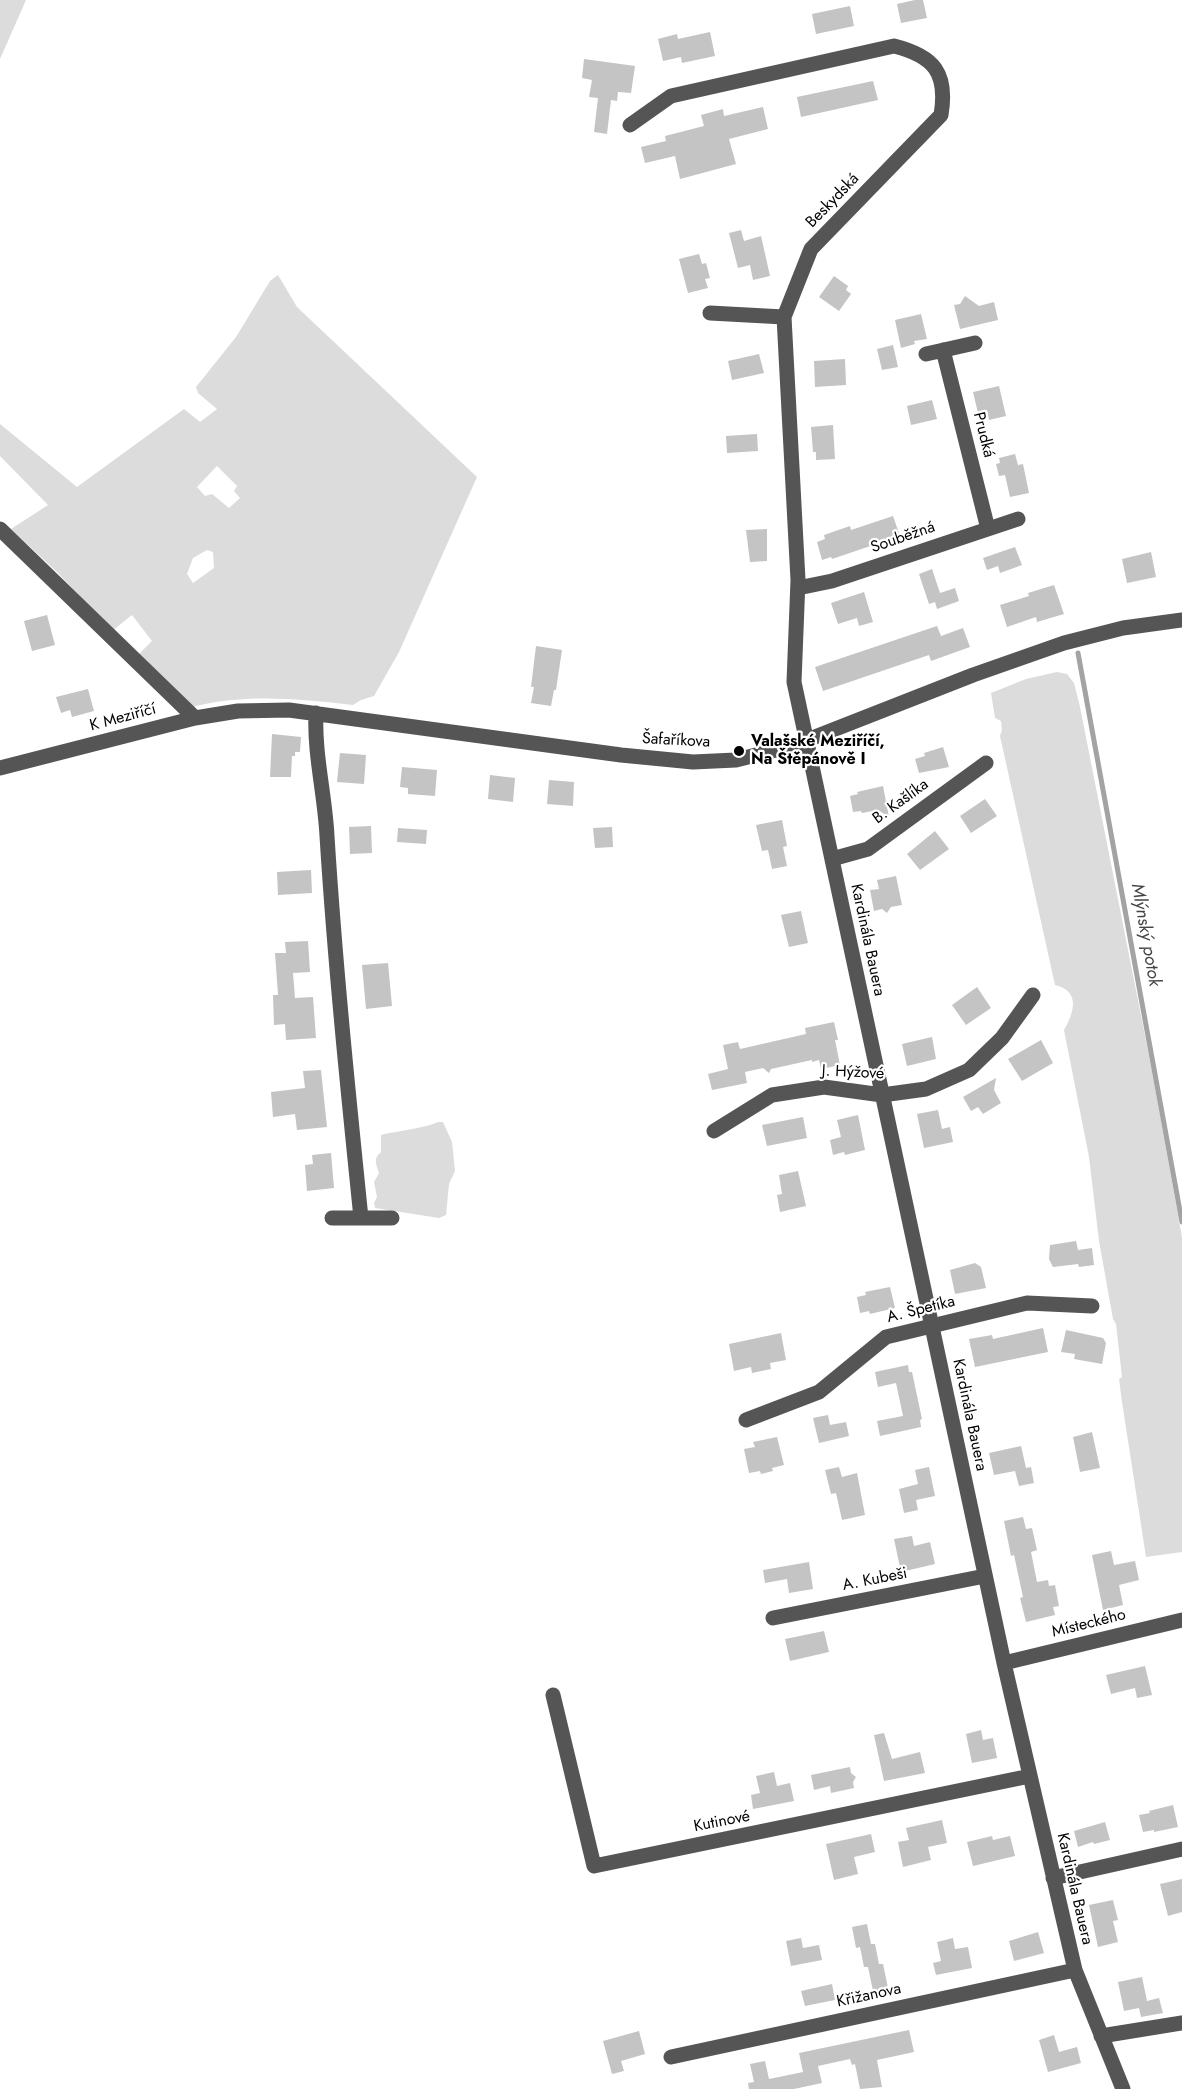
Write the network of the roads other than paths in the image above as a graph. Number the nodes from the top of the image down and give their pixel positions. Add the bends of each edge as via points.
1 (630, 125) dead end
2 (710, 313) dead end
3 (784, 317) junction
4 (975, 343) dead end
5 (943, 350) junction
6 (926, 354) dead end
7 (1018, 519) dead end
8 (0, 529) edge
9 (988, 529) junction
10 (798, 588) junction
11 (1182, 620) edge
12 (256, 710) joint
13 (316, 713) junction
14 (195, 717) junction
15 (806, 741) junction
16 (986, 763) dead end
17 (0, 768) edge
18 (832, 859) junction
19 (1033, 995) dead end
20 (882, 1095) junction
21 (714, 1131) dead end
22 (332, 1218) dead end
23 (361, 1218) junction
24 (392, 1218) dead end
25 (1092, 1306) dead end
26 (931, 1326) junction
27 (746, 1420) dead end
28 (985, 1576) junction
29 (773, 1618) dead end
30 (1182, 1620) edge
31 (1004, 1663) junction
32 (553, 1695) dead end
33 (1030, 1776) junction
34 (1182, 1849) edge
35 (1053, 1878) junction
36 (1075, 1970) junction
37 (1182, 2023) edge
38 (1101, 2036) junction
39 (671, 2057) dead end
40 (1123, 2089) edge

1 - 3 street, Beskydská via 670,96 894,46 928,59 942,86 941,115 812,249
2 - 3 street
3 - 10 street, Beskydská
4 - 5 street
5 - 6 street
5 - 9 street, Prudká
7 - 9 street, Souběžná
8 - 14 street
9 - 10 street, Souběžná via 832,581
10 - 15 street, Beskydská via 794,682
11 - 15 street, Šafaříkova via 1123,628 1064,643
12 - 13 street, Šafaříkova
12 - 14 street, K Meziříčí
13 - 15 street, Šafaříkova via 674,761 736,760
13 - 23 street
14 - 17 street, K Meziříčí
15 - 18 street, Kardinála Bauera
16 - 18 street, B. Kašlíka via 868,849
18 - 20 street, Kardinála Bauera
19 - 20 street, J. Hýžové via 1002,1038 969,1070 926,1089
20 - 21 street, J. Hýžové via 824,1087 772,1095
20 - 26 street, Kardinála Bauera
22 - 23 street
23 - 24 street
25 - 26 street, A. Špetíka via 1027,1303
26 - 27 street, A. Špetíka via 886,1337 819,1392
26 - 28 street, Kardinála Bauera
28 - 29 street, A. Kubeši
28 - 31 street, Kardinála Bauera
30 - 31 street, Místeckého
31 - 33 street, Kardinála Bauera
32 - 33 street, Kutinové via 594,1866
33 - 35 street, Kardinála Bauera
34 - 35 street
35 - 36 street, Kardinála Bauera
36 - 38 street, Kardinála Bauera
36 - 39 street, Křižanova
37 - 38 street
38 - 40 street, Kardinála Bauera

